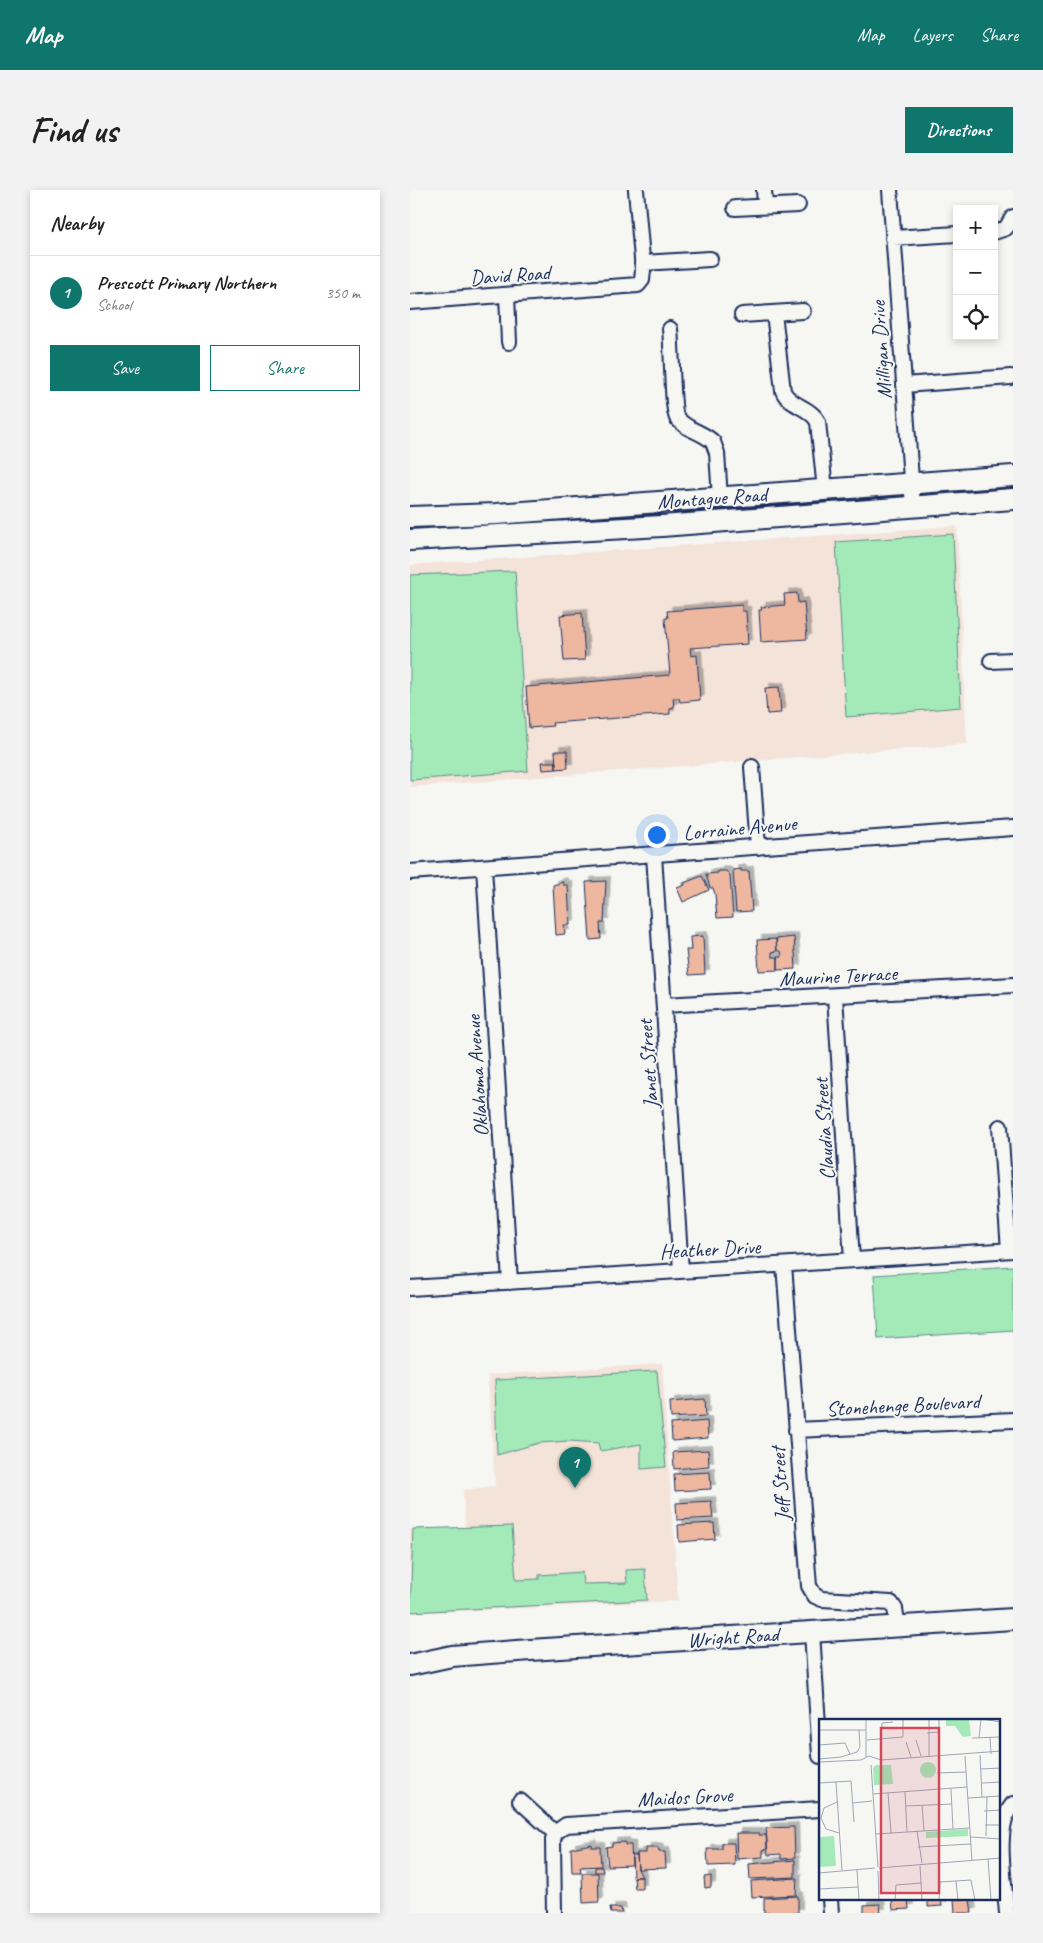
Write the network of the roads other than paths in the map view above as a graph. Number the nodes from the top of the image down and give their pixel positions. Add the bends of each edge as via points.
1 (636, 190) edge
2 (764, 190) edge
3 (890, 190) edge
4 (798, 205) dead end
5 (765, 206) junction
6 (735, 208) dead end
7 (1013, 217) edge
8 (998, 231) edge
9 (953, 234) edge
10 (893, 238) junction
11 (710, 259) dead end
12 (642, 263) junction
13 (507, 295) junction
14 (410, 302) edge
15 (803, 310) dead end
16 (774, 313) junction
17 (742, 315) dead end
18 (670, 330) dead end
19 (508, 342) dead end
20 (1011, 377) dead end
21 (904, 385) junction
22 (1013, 476) edge
23 (911, 483) junction
24 (825, 490) junction
25 (720, 498) junction
26 (1013, 499) edge
27 (913, 507) junction
28 (410, 517) edge
29 (410, 540) edge
30 (1013, 660) edge
31 (991, 661) dead end
32 (752, 767) dead end
33 (1013, 828) edge
34 (758, 846) junction
35 (654, 855) junction
36 (484, 867) junction
37 (410, 872) edge
38 (1013, 985) edge
39 (835, 996) junction
40 (664, 1005) junction
41 (1000, 1127) dead end
42 (1011, 1250) edge
43 (852, 1260) junction
44 (784, 1265) junction
45 (681, 1271) junction
46 (510, 1282) junction
47 (410, 1288) edge
48 (1013, 1420) edge
49 (796, 1430) junction
50 (1013, 1619) edge
51 (898, 1626) junction
52 (812, 1632) junction
53 (410, 1652) edge
54 (452, 1656) junction
55 (410, 1664) edge
56 (819, 1740) edge
57 (520, 1801) dead end
58 (1012, 1805) edge
59 (819, 1809) edge
60 (555, 1833) junction
61 (830, 1900) edge
62 (554, 1913) edge
63 (831, 1913) edge
64 (1007, 1913) edge

1 - 12 street
2 - 5 street
3 - 10 street, Milligan Drive
4 - 5 street
5 - 6 street
7 - 8 street via 1006,228
9 - 10 street
10 - 21 street, Milligan Drive
11 - 12 street
12 - 13 street, David Road via 642,280 638,285
13 - 14 street, David Road
13 - 19 street
15 - 16 street
16 - 17 street
16 - 24 street via 783,391 789,400 818,422
18 - 25 street via 674,413 684,424 713,442 717,453
20 - 21 street
21 - 23 street, Milligan Drive
22 - 23 main road, Montague Road
23 - 24 main road, Montague Road
23 - 27 street, Milligan Drive
24 - 25 main road, Montague Road
25 - 28 main road, Montague Road
26 - 27 main road, Montague Road
27 - 29 main road, Montague Road
30 - 31 street
32 - 34 street
33 - 34 street, Lorraine Avenue
34 - 35 street, Lorraine Avenue
35 - 36 street, Lorraine Avenue
35 - 40 street, Janet Street
36 - 37 street, Lorraine Avenue
36 - 46 street, Oklahoma Avenue
38 - 39 street, Maurine Terrace
39 - 40 street, Maurine Terrace
39 - 43 street, Claudia Street
40 - 45 street, Janet Street
41 - 42 street
42 - 43 street, Heather Drive
43 - 44 street, Heather Drive
44 - 45 street, Heather Drive
44 - 49 street, Jeff Street
45 - 46 street, Heather Drive
46 - 47 street, Heather Drive
48 - 49 street, Stonehenge Boulevard
49 - 51 street, Jeff Street via 811,1592 822,1599 891,1603
50 - 51 main road, Wright Road
51 - 52 main road, Wright Road
52 - 54 main road, Wright Road
52 - 56 street
53 - 54 main road, Wright Road
54 - 55 main road, Wright Road
57 - 60 street
58 - 64 street via 1005,1816 1002,1831
59 - 60 street, Maidos Grove via 579,1823 566,1825
60 - 62 street via 552,1856
61 - 63 street

